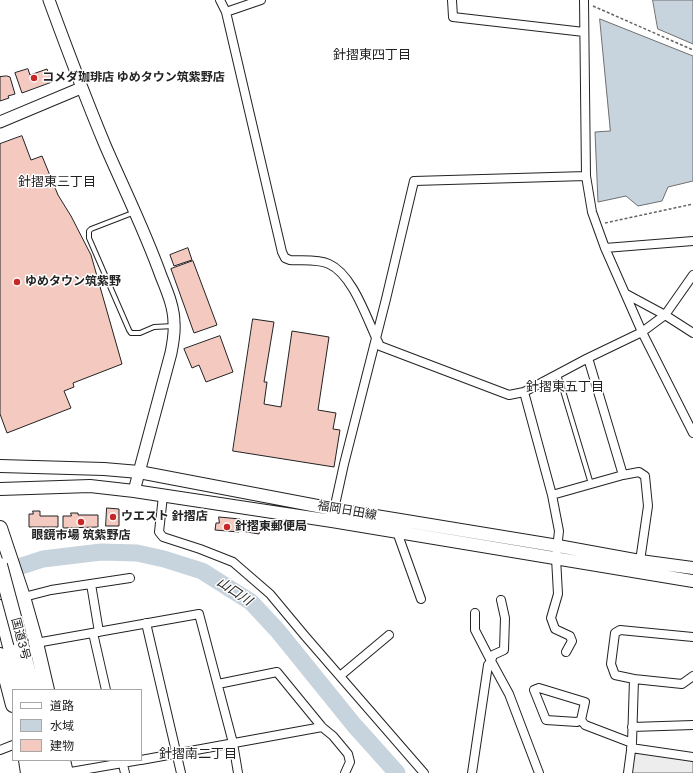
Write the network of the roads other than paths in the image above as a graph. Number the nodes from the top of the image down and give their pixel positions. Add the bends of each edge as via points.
1 (49, 0) edge
2 (220, 0) edge
3 (261, 0) edge
4 (452, 0) edge
5 (584, 1) edge
6 (226, 12) junction
7 (584, 32) junction
8 (81, 88) junction
9 (0, 122) edge
10 (586, 176) junction
11 (136, 212) junction
12 (693, 242) edge
13 (605, 248) junction
14 (693, 275) edge
15 (626, 294) junction
16 (665, 314) junction
17 (174, 326) junction
18 (642, 332) junction
19 (693, 333) edge
20 (376, 339) junction
21 (588, 358) junction
22 (558, 374) junction
23 (524, 392) junction
24 (693, 433) edge
25 (0, 466) edge
26 (139, 472) junction
27 (623, 475) junction
28 (591, 484) junction
29 (0, 489) edge
30 (134, 490) junction
31 (552, 495) junction
32 (163, 496) junction
33 (333, 515) junction
34 (398, 526) junction
35 (0, 528) edge
36 (558, 546) junction
37 (556, 558) junction
38 (640, 561) junction
39 (0, 565) edge
40 (693, 568) edge
41 (130, 578) dead end
42 (693, 581) edge
43 (91, 584) junction
44 (22, 595) junction
45 (421, 599) dead end
46 (501, 600) dead end
47 (0, 604) edge
48 (0, 607) edge
49 (475, 613) dead end
50 (146, 623) junction
51 (96, 632) junction
52 (389, 635) dead end
53 (693, 636) edge
54 (36, 644) junction
55 (11, 648) edge
56 (566, 652) dead end
57 (491, 661) junction
58 (340, 676) junction
59 (693, 676) edge
60 (634, 680) junction
61 (218, 684) junction
62 (12, 689) edge
63 (22, 689) edge
64 (32, 689) edge
65 (47, 689) edge
66 (106, 689) edge
67 (581, 720) junction
68 (693, 725) edge
69 (322, 727) junction
70 (632, 727) junction
71 (233, 743) junction
72 (12, 745) edge
73 (631, 746) junction
74 (0, 750) edge
75 (178, 753) junction
76 (693, 756) edge
77 (142, 760) edge
78 (26, 761) edge
79 (37, 761) edge
80 (49, 761) edge
81 (63, 761) edge
82 (122, 762) edge
83 (28, 773) edge
84 (40, 773) edge
85 (52, 773) edge
86 (66, 773) edge
87 (125, 773) edge
88 (181, 773) edge
89 (238, 773) edge
90 (345, 773) edge
91 (424, 773) edge
92 (472, 773) edge
93 (539, 773) edge
94 (628, 773) edge

1 - 8 street
2 - 6 street
3 - 6 street
4 - 7 street via 453,17
5 - 7 street
6 - 20 street via 282,252 285,258 290,260 330,264 344,275
7 - 10 street
8 - 9 street
8 - 11 street
10 - 13 street via 592,212
10 - 20 street via 414,181
11 - 17 street via 171,302
11 - 17 lane via 91,229 89,238 131,333 140,333 158,326
12 - 13 street
13 - 15 street
14 - 16 street
15 - 16 street
15 - 18 street
16 - 18 street
16 - 19 street
17 - 26 street via 171,353
18 - 21 street
18 - 24 street
20 - 23 street via 380,346 509,395
20 - 33 street
21 - 22 street
21 - 27 street
22 - 23 street
22 - 28 lane
23 - 31 street
25 - 26 main road, 福岡日田線
26 - 30 street
26 - 33 main road, 福岡日田線
27 - 28 street
27 - 38 street via 639,472 645,476 648,506
28 - 31 street
29 - 30 main road, 福岡日田線 via 90,486
30 - 32 main road, 福岡日田線
31 - 36 street via 559,531
32 - 33 main road, 福岡日田線
32 - 58 street via 159,532 163,537 200,548 233,562 270,594
33 - 34 main road, 福岡日田線
34 - 36 main road, 福岡日田線
34 - 37 main road, 福岡日田線
34 - 45 street
35 - 44 highway
36 - 37 street
36 - 38 main road, 福岡日田線
37 - 42 main road, 福岡日田線
37 - 56 street via 558,594 551,618 555,629 570,636 572,641
38 - 40 main road, 福岡日田線
39 - 55 highway, 国道3号, bridge
41 - 43 street
43 - 44 street
43 - 51 street
44 - 47 street
44 - 54 highway
46 - 57 street via 505,618 504,650 493,656
48 - 55 highway, 国道3号
49 - 57 street via 475,630
50 - 51 street
50 - 61 street via 199,614
50 - 75 street
51 - 54 street
51 - 66 street
52 - 58 street
53 - 60 street via 620,630 615,633 612,664 615,675
54 - 65 highway
55 - 62 highway
55 - 63 highway, 国道3号
55 - 64 highway, 国道3号
57 - 92 street via 488,665
57 - 93 street via 509,694
58 - 91 street
59 - 60 street via 682,684
60 - 70 street
61 - 69 street via 277,672
61 - 71 street
67 - 67 street via 585,702 539,688 534,690 546,720
67 - 73 street via 585,725
68 - 70 street
69 - 71 street
69 - 90 street via 348,754 350,762
70 - 73 street
71 - 75 street
71 - 89 street
72 - 74 street
73 - 76 street
73 - 94 street
75 - 77 street
75 - 88 street
78 - 83 highway
79 - 84 highway
80 - 85 highway
81 - 86 highway
82 - 86 street
82 - 87 street

